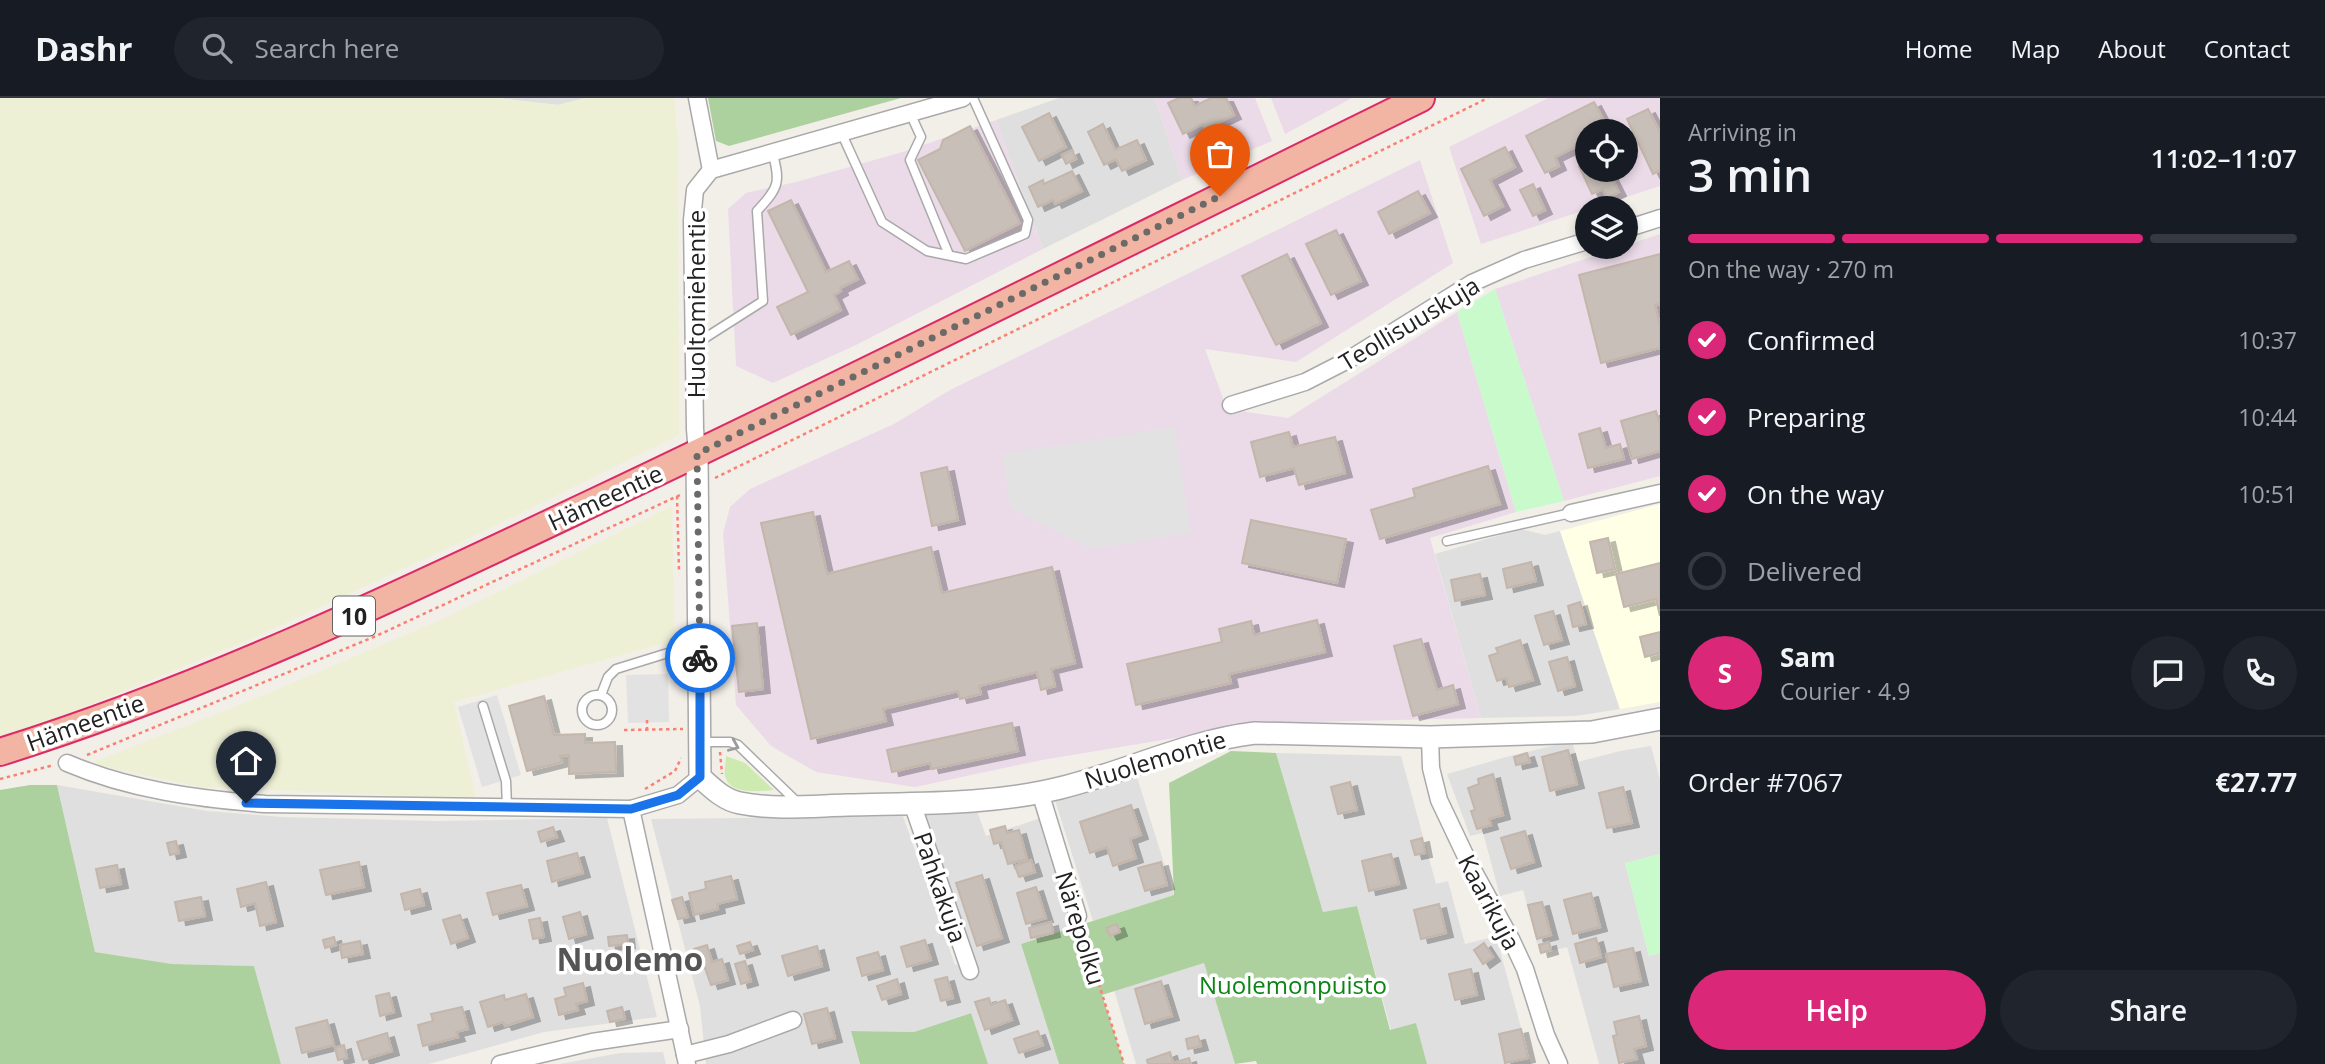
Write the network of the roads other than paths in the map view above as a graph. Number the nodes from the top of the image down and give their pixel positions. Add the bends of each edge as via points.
1 (697, 98) edge
2 (963, 98) edge
3 (973, 98) edge
4 (1421, 98) edge
5 (910, 113) junction
6 (841, 132) junction
7 (772, 151) junction
8 (710, 170) junction
9 (1660, 218) edge
10 (1638, 225) edge
11 (1575, 244) edge
12 (948, 256) junction
13 (694, 345) junction
14 (1231, 405) dead end
15 (697, 454) junction
16 (1660, 493) edge
17 (1571, 513) joint
18 (1447, 541) dead end
19 (700, 643) junction
20 (601, 695) dead end
21 (484, 706) dead end
22 (1660, 719) edge
23 (1430, 737) junction
24 (702, 742) junction
25 (0, 752) edge
26 (67, 763) road end
27 (700, 777) junction
28 (1040, 792) junction
29 (912, 803) junction
30 (800, 806) junction
31 (507, 809) junction
32 (631, 809) junction
33 (1078, 916) road end
34 (970, 971) dead end
35 (793, 1020) dead end
36 (680, 1029) junction
37 (686, 1060) edge
38 (500, 1064) edge
39 (1559, 1064) edge

1 - 8 street
2 - 5 street
3 - 12 lane via 1028,220 1025,234 966,259
4 - 15 highway, Hämeentie / 10
5 - 6 street
5 - 12 lane via 921,137 910,160
6 - 7 street
6 - 12 lane via 882,222 927,251
7 - 8 street
7 - 13 lane via 779,176 775,191 757,211 763,301
8 - 13 street, Huoltomiehentie via 695,190 692,220
9 - 10 street
11 - 14 street, Teollisuuskuja via 1472,283 1305,382
13 - 15 street, Huoltomiehentie
15 - 19 street
15 - 25 highway, Hämeentie / 10 via 367,611 194,682
16 - 17 street
17 - 18 lane
19 - 20 lane via 617,668
19 - 24 street
21 - 31 lane via 506,782
22 - 23 street, Nuolemontie via 1592,732
23 - 28 street, Nuolemontie via 1229,736
23 - 39 street, Kaarikuja via 1439,800 1525,969
24 - 27 street
24 -> 30 lane via 738,745
26 - 31 street via 158,791 206,799
27 - 30 street, Nuolemontie via 738,803
27 - 32 street via 678,795
28 - 29 street, Nuolemontie
28 - 33 street, Närepolku
29 - 30 street, Nuolemontie
29 - 34 street, Pahkakuja
31 - 32 street
32 - 36 street
35 - 37 street
36 - 37 street
36 - 38 street via 592,1042

